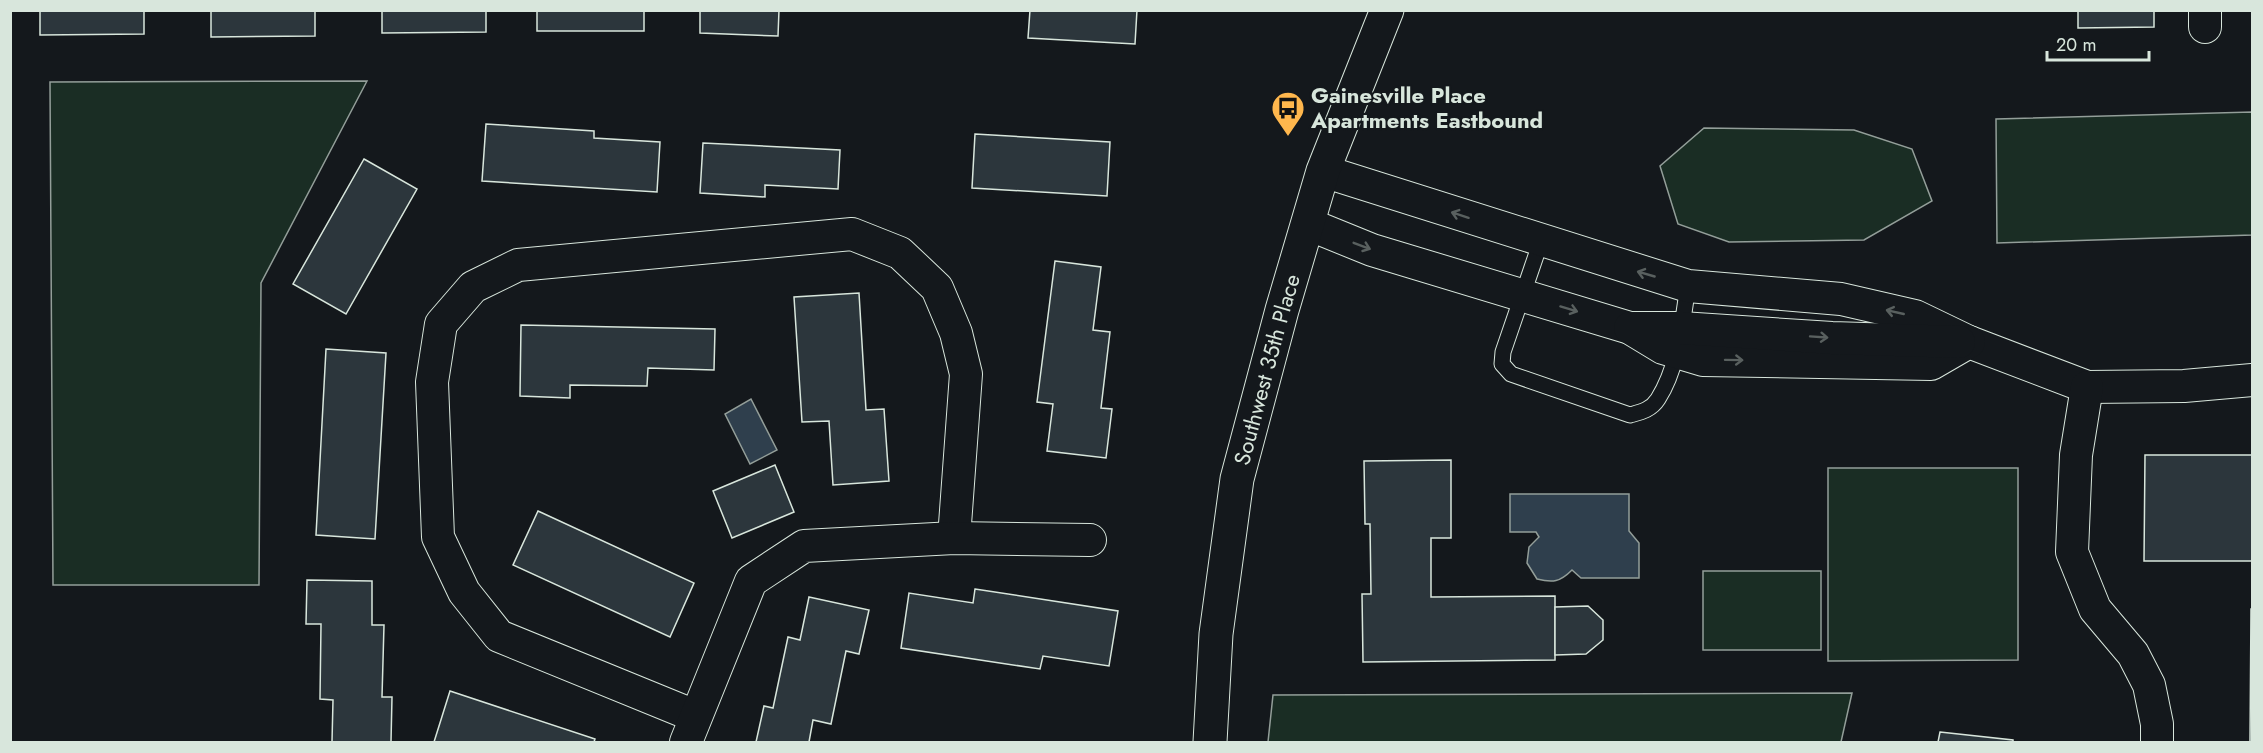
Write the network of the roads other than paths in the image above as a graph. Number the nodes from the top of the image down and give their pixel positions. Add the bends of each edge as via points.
1 (1387, 10) edge
2 (1323, 171) junction
3 (1308, 224) junction
4 (1541, 241) junction
5 (1688, 286) junction
6 (1765, 292) junction
7 (1521, 295) junction
8 (1760, 333) junction
9 (1679, 340) junction
10 (1969, 342) junction
11 (2253, 380) edge
12 (2087, 387) junction
13 (954, 538) junction
14 (1090, 540) dead end
15 (691, 729) edge
16 (1210, 742) edge
17 (2157, 742) edge

1 - 2 street, Southwest 35th Place
2 - 3 street, Southwest 35th Place
4 -> 2 street
3 -> 7 street via 1372,250
3 - 16 street, Southwest 35th Place via 1237,479 1216,634
5 -> 4 street
4 - 7 lane
5 - 6 street
5 - 9 lane
6 - 8 street
10 -> 6 street via 1916,316 1841,299
7 -> 9 street via 1630,328 1663,348
7 - 9 lane via 1503,352 1502,364 1511,374 1630,415 1645,411 1658,400
8 - 9 street
8 -> 10 street
9 -> 10 street via 1703,360 1931,364
10 - 12 street
11 - 12 street via 2184,386
12 - 17 street via 2076,454 2072,552 2095,609 2133,654 2149,685
13 - 14 street
13 - 15 street via 804,546 751,580
13 - 15 street via 966,374 956,333 937,288 900,253 852,234 518,265 473,287 441,324 432,382 438,537 464,592 499,636

